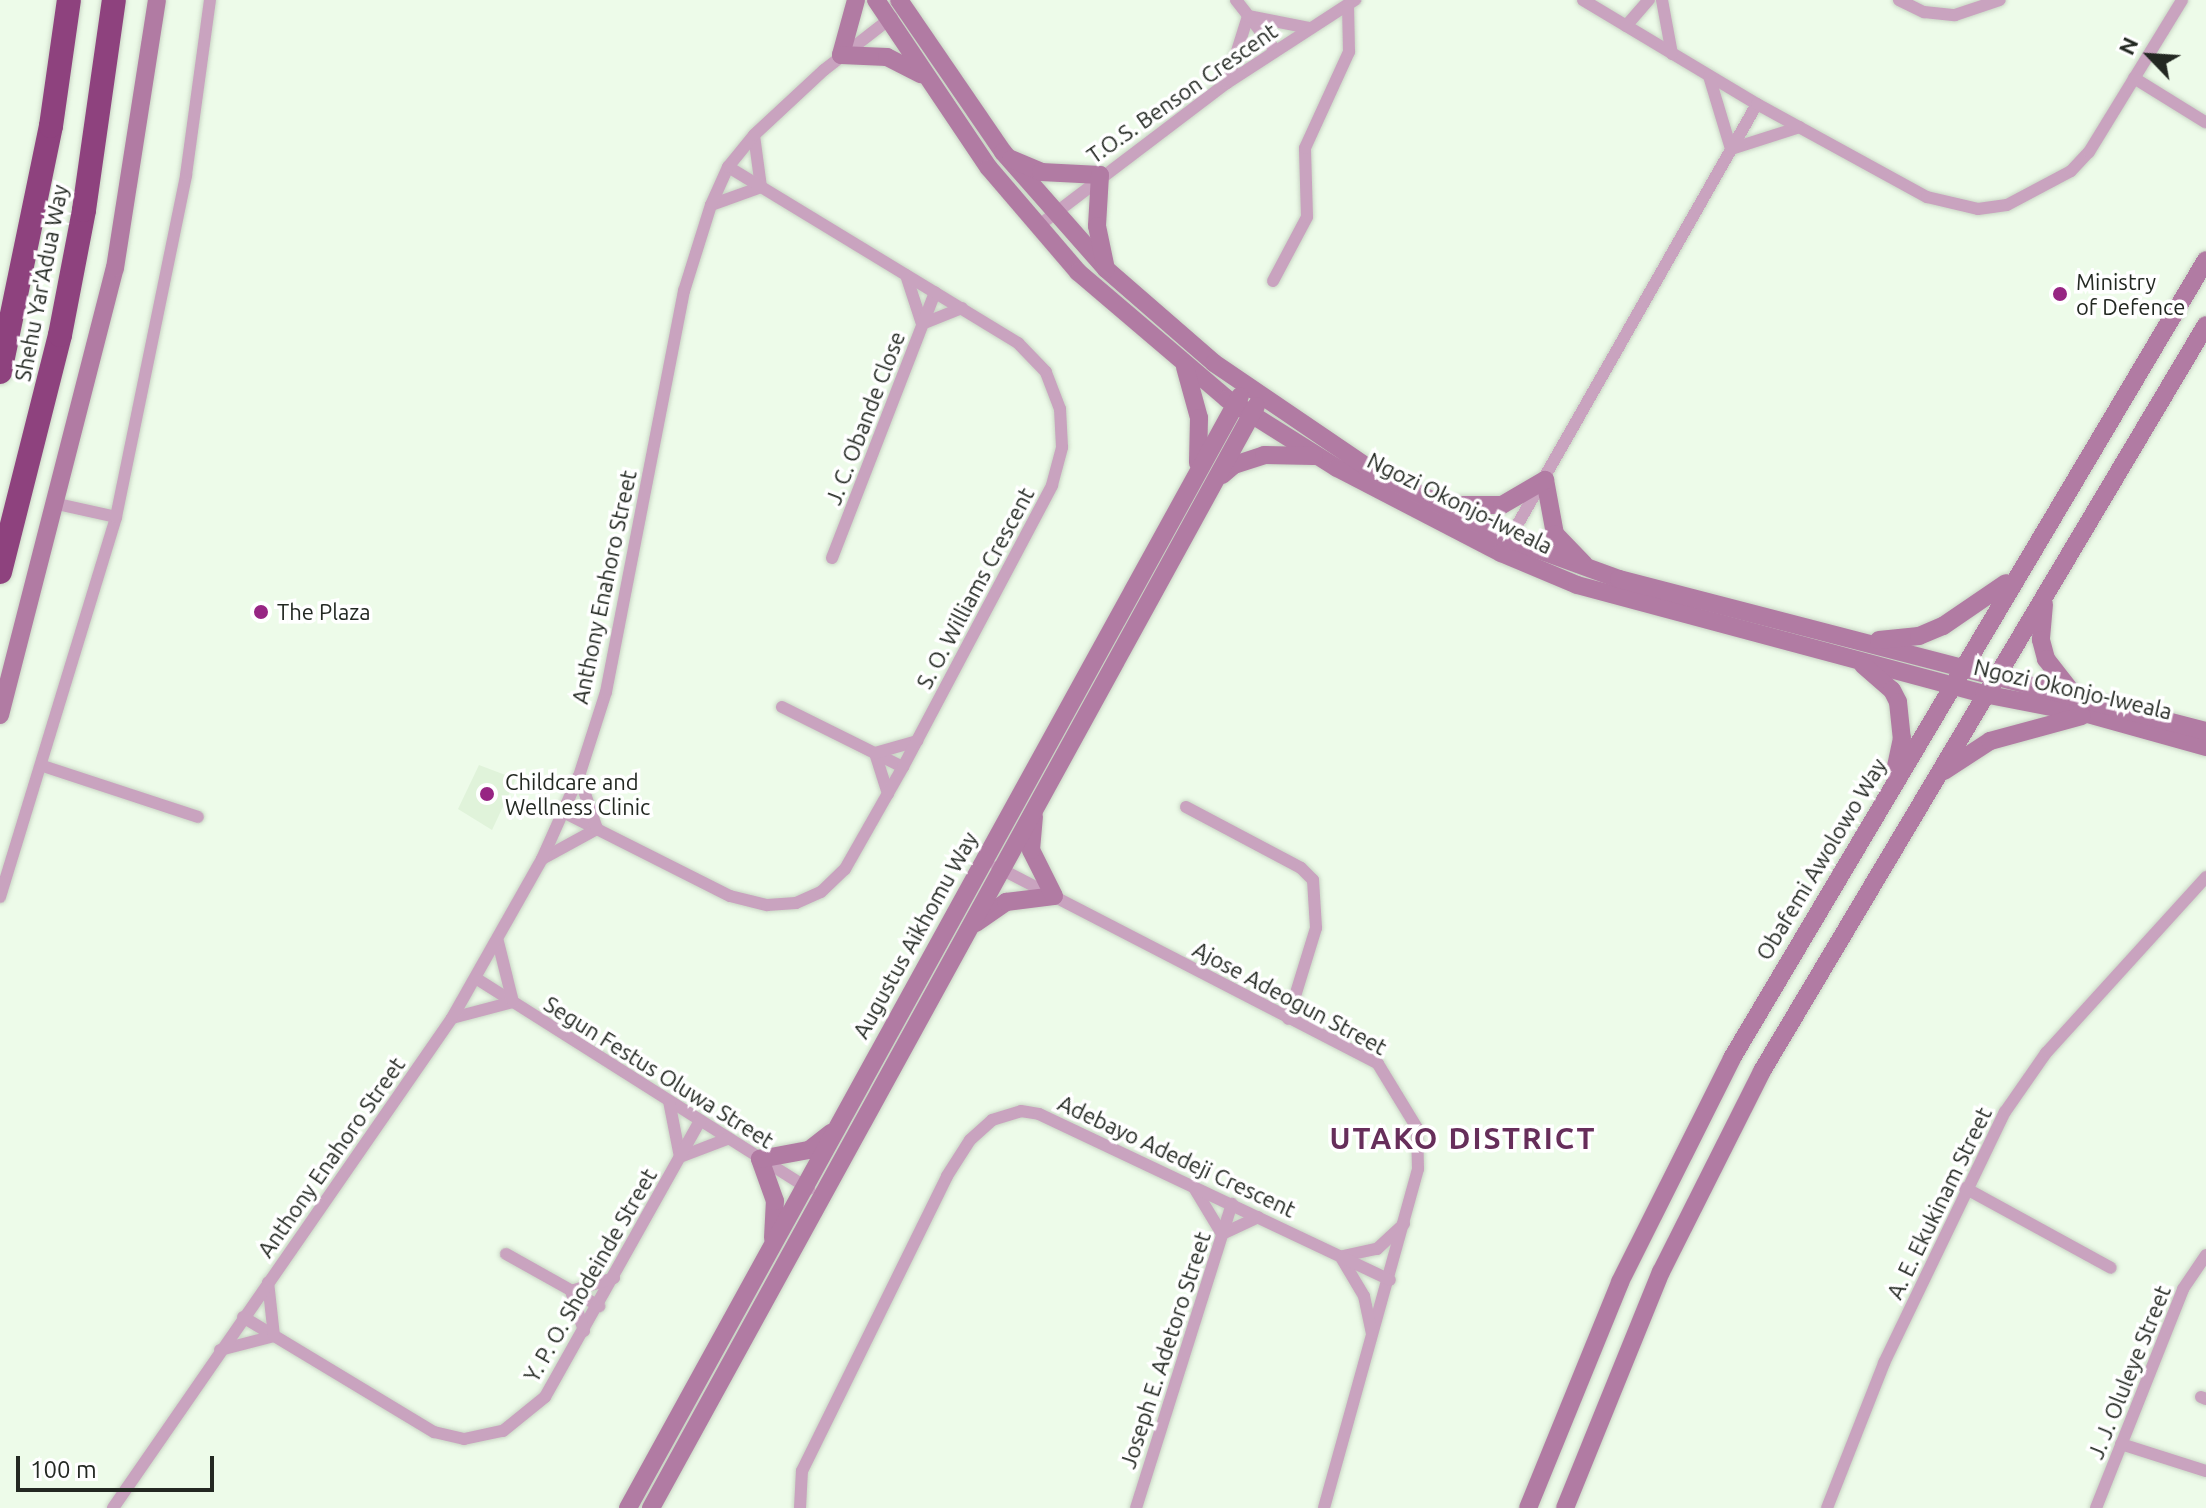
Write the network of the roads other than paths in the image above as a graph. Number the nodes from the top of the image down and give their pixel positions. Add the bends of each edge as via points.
1 (69, 0) edge
2 (114, 0) edge
3 (157, 0) edge
4 (210, 0) edge
5 (856, 0) edge
6 (876, 0) edge
7 (1236, 0) edge
8 (1583, 0) edge
9 (1649, 0) edge
10 (1662, 0) edge
11 (1899, 0) edge
12 (2000, 0) edge
13 (2182, 0) edge
14 (1351, 2) edge
15 (902, 4) edge
16 (1248, 16) junction
17 (888, 19) junction
18 (1626, 26) junction
19 (1309, 28) junction
20 (1275, 50) junction
21 (1672, 54) junction
22 (841, 55) junction
23 (1709, 76) junction
24 (2134, 78) junction
25 (929, 80) junction
26 (1227, 83) junction
27 (1757, 104) junction
28 (2205, 122) edge
29 (1800, 127) junction
30 (754, 135) junction
31 (1731, 149) junction
32 (1005, 156) junction
33 (728, 167) junction
34 (1100, 175) junction
35 (761, 187) junction
36 (711, 205) junction
37 (1053, 212) junction
38 (1037, 227) junction
39 (2206, 260) edge
40 (1106, 269) junction
41 (906, 275) junction
42 (1273, 281) dead end
43 (935, 292) junction
44 (962, 308) junction
45 (922, 324) junction
46 (2206, 325) edge
47 (1184, 364) junction
48 (0, 372) edge
49 (1253, 392) junction
50 (1244, 410) junction
51 (1318, 457) junction
52 (1204, 479) junction
53 (1545, 480) junction
54 (1430, 502) junction
55 (57, 504) junction
56 (116, 517) junction
57 (1505, 546) junction
58 (832, 558) dead end
59 (2025, 565) junction
60 (1591, 569) junction
61 (0, 572) edge
62 (2045, 594) junction
63 (1856, 640) junction
64 (1858, 660) junction
65 (1961, 668) junction
66 (1994, 677) junction
67 (1952, 686) junction
68 (1984, 694) junction
69 (2076, 697) junction
70 (782, 707) dead end
71 (2088, 714) junction
72 (0, 715) edge
73 (2206, 731) edge
74 (917, 741) junction
75 (2206, 747) edge
76 (875, 753) junction
77 (43, 766) junction
78 (903, 767) junction
79 (579, 776) junction
80 (1935, 778) junction
81 (1892, 787) junction
82 (888, 794) junction
83 (1035, 805) junction
84 (1186, 807) dead end
85 (563, 812) junction
86 (198, 817) dead end
87 (597, 829) junction
88 (542, 859) junction
89 (982, 862) junction
90 (1000, 868) junction
91 (2206, 877) edge
92 (1054, 896) junction
93 (0, 897) edge
94 (963, 936) junction
95 (498, 942) junction
96 (477, 979) junction
97 (513, 1002) junction
98 (452, 1018) junction
99 (1288, 1019) junction
100 (669, 1101) junction
101 (700, 1121) junction
102 (839, 1125) junction
103 (727, 1139) junction
104 (680, 1157) junction
105 (760, 1159) junction
106 (1193, 1186) junction
107 (805, 1187) junction
108 (1965, 1188) junction
109 (822, 1195) junction
110 (1232, 1204) junction
111 (1258, 1217) junction
112 (1404, 1224) junction
113 (1222, 1234) junction
114 (771, 1248) junction
115 (506, 1254) dead end
116 (2206, 1255) edge
117 (1341, 1256) junction
118 (2111, 1268) dead end
119 (614, 1278) junction
120 (1390, 1280) junction
121 (268, 1282) junction
122 (571, 1291) junction
123 (599, 1306) junction
124 (243, 1317) junction
125 (584, 1331) junction
126 (274, 1336) junction
127 (1373, 1342) junction
128 (220, 1350) junction
129 (2121, 1444) junction
130 (2206, 1471) edge
131 (113, 1508) edge
132 (628, 1508) edge
133 (651, 1508) edge
134 (800, 1508) edge
135 (1136, 1508) edge
136 (1324, 1508) edge
137 (1528, 1508) edge
138 (1565, 1508) edge
139 (1827, 1508) edge
140 (2096, 1508) edge

1 - 48 highway, Shehu Yar'Adua Way via 51,126
2 - 61 highway, Shehu Yar'Adua Way via 60,335
3 - 55 street via 115,268
4 - 56 street via 186,175
5 - 22 street
6 - 17 street, Ngozi Okonjo-Iweala
7 - 16 street
8 - 18 street
9 - 18 street
10 - 21 street
11 - 12 street via 1924,12 1955,15
13 - 24 street
14 - 19 street, T.O.S. Benson Crescent
14 - 42 street via 1349,52 1305,148 1307,217
15 - 17 street, Anthony Enahoro Street
15 - 32 street, Ngozi Okonjo-Iweala
16 - 19 street
16 - 20 street
16 - 26 street
17 - 22 street, Anthony Enahoro Street
17 - 25 street, Ngozi Okonjo-Iweala
18 - 21 street
19 - 20 street, T.O.S. Benson Crescent
20 - 26 street, T.O.S. Benson Crescent
21 - 23 street
22 - 25 street via 887,57
22 - 30 street, Anthony Enahoro Street
23 - 27 street
23 - 31 street
24 - 28 street
24 - 29 street via 2089,152 2071,171 2036,193 1978,209 1927,197
25 - 38 street, Ngozi Okonjo-Iweala
26 - 34 street, T.O.S. Benson Crescent
27 - 29 street
27 - 31 street
29 - 31 street
30 - 33 street, Anthony Enahoro Street
30 - 35 street
31 - 53 street
32 - 34 street via 1041,172
32 - 37 street, Ngozi Okonjo-Iweala
33 - 35 street, S. O. Williams Crescent
33 - 36 street, Anthony Enahoro Street
34 - 37 street, T.O.S. Benson Crescent
34 - 40 street via 1097,226
35 - 36 street
35 - 41 street, S. O. Williams Crescent
36 - 79 street, Anthony Enahoro Street via 684,291 606,692
37 - 38 street, T.O.S. Benson Crescent
37 - 40 street, Ngozi Okonjo-Iweala
38 - 47 street, Ngozi Okonjo-Iweala via 1078,272
39 - 59 street, Obafemi Awolowo Way
40 - 49 street, Ngozi Okonjo-Iweala
41 - 43 street, S. O. Williams Crescent
41 - 45 street
43 - 44 street, S. O. Williams Crescent
43 - 45 street, J. C. Obande Close
44 - 45 street
44 - 74 street, S. O. Williams Crescent via 1018,343 1046,372 1060,409 1062,447 1052,485
45 - 58 street, J. C. Obande Close
46 - 62 street
47 - 50 street, Ngozi Okonjo-Iweala
47 - 52 street via 1199,418
49 - 50 street, Augustus Aikhomu Way
49 - 54 street, Ngozi Okonjo-Iweala
50 - 51 street, Ngozi Okonjo-Iweala
50 - 52 street, Augustus Aikhomu Way
51 - 52 street via 1264,455
51 - 57 street, Ngozi Okonjo-Iweala
52 - 83 street, Augustus Aikhomu Way
52 - 89 street, Augustus Aikhomu Way
53 - 54 street via 1502,505
53 - 57 street
53 - 60 street via 1555,534
54 - 57 street, Ngozi Okonjo-Iweala
55 - 56 street
55 - 72 street
56 - 77 street
57 - 60 street, Ngozi Okonjo-Iweala
57 - 64 street, Ngozi Okonjo-Iweala via 1577,585
59 - 63 street via 1990,598 1943,626 1897,640
59 - 65 street, Obafemi Awolowo Way
60 - 63 street, Ngozi Okonjo-Iweala
62 - 66 street
62 - 69 street via 2041,630 2046,659
63 - 65 street, Ngozi Okonjo-Iweala
64 - 67 street, Ngozi Okonjo-Iweala
64 - 81 street via 1898,702 1902,738
65 - 66 street, Ngozi Okonjo-Iweala
65 - 67 street, Obafemi Awolowo Way
66 - 68 street
66 - 69 street, Ngozi Okonjo-Iweala
67 - 68 street, Ngozi Okonjo-Iweala
67 - 81 street, Obafemi Awolowo Way
68 - 71 street, Ngozi Okonjo-Iweala
68 - 80 street
69 - 73 street, Ngozi Okonjo-Iweala
70 - 76 street
71 - 75 street, Ngozi Okonjo-Iweala
71 - 80 street via 1990,741
74 - 76 street
74 - 78 street, S. O. Williams Crescent
76 - 78 street
76 - 82 street
77 - 86 street
77 - 93 street
78 - 82 street, S. O. Williams Crescent
79 - 85 street, Anthony Enahoro Street
79 - 87 street
80 - 138 street via 1795,1013 1708,1173 1613,1383
81 - 137 street, Obafemi Awolowo Way via 1681,1155 1593,1346
82 - 87 street, S. O. Williams Crescent via 845,869 821,892 796,903 767,905 730,896
83 - 90 street, Augustus Aikhomu Way
83 - 92 street via 1031,850
84 - 99 street via 1301,868 1313,880 1316,928
85 - 87 street, S. O. Williams Crescent
85 - 88 street, Anthony Enahoro Street
87 - 88 street
88 - 95 street, Anthony Enahoro Street
89 - 90 street, Ajose Adeogun Street
89 - 102 street, Augustus Aikhomu Way
90 - 92 street, Ajose Adeogun Street
90 - 94 street, Augustus Aikhomu Way
91 - 108 street, A. E. Ekukinam Street via 2046,1053 2005,1112
92 - 94 street via 1006,902
92 - 99 street, Ajose Adeogun Street
94 - 109 street, Augustus Aikhomu Way
95 - 96 street, Anthony Enahoro Street
95 - 97 street
96 - 97 street, Segun Festus Oluwa Street
96 - 98 street, Anthony Enahoro Street
97 - 98 street
97 - 100 street, Segun Festus Oluwa Street
98 - 121 street, Anthony Enahoro Street
99 - 112 street, Ajose Adeogun Street via 1378,1064 1395,1086 1417,1128 1418,1169
100 - 101 street, Segun Festus Oluwa Street
100 - 104 street
101 - 103 street, Segun Festus Oluwa Street
101 - 104 street, Y. P. O. Shodeinde Street
102 - 105 street via 809,1150
102 - 107 street, Augustus Aikhomu Way
103 - 104 street
103 - 105 street, Segun Festus Oluwa Street
104 - 119 street, Y. P. O. Shodeinde Street
105 - 107 street, Segun Festus Oluwa Street
105 - 114 street via 775,1201
106 - 110 street, Adebayo Adedeji Crescent
106 - 113 street
106 - 134 street, Adebayo Adedeji Crescent via 1039,1114 1021,1111 992,1120 970,1140 947,1176 802,1471
107 - 109 street, Segun Festus Oluwa Street
107 - 114 street, Augustus Aikhomu Way
108 - 118 street
108 - 139 street, A. E. Ekukinam Street via 1884,1363
109 - 133 street, Augustus Aikhomu Way
110 - 111 street, Adebayo Adedeji Crescent
110 - 113 street, Joseph E. Adetoro Street
111 - 113 street
111 - 117 street, Adebayo Adedeji Crescent
112 - 117 street via 1377,1249
112 - 120 street, Ajose Adeogun Street
113 - 135 street, Joseph E. Adetoro Street
114 - 132 street, Augustus Aikhomu Way
115 - 122 street
116 - 129 street, J. J. Oluleye Street via 2183,1289
117 - 120 street, Adebayo Adedeji Crescent
117 - 127 street via 1364,1296
119 - 122 street
119 - 123 street, Y. P. O. Shodeinde Street
120 - 127 street, Ajose Adeogun Street
121 - 124 street, Anthony Enahoro Street
121 - 126 street
122 - 123 street
122 - 125 street
123 - 125 street, Y. P. O. Shodeinde Street
124 - 126 street, Y. P. O. Shodeinde Street
124 - 128 street, Anthony Enahoro Street
125 - 126 street, Y. P. O. Shodeinde Street via 545,1397 526,1417 483,1438 464,1439 434,1432
126 - 128 street
127 - 136 street, Ajose Adeogun Street
128 - 131 street, Anthony Enahoro Street
129 - 130 street
129 - 140 street, J. J. Oluleye Street

